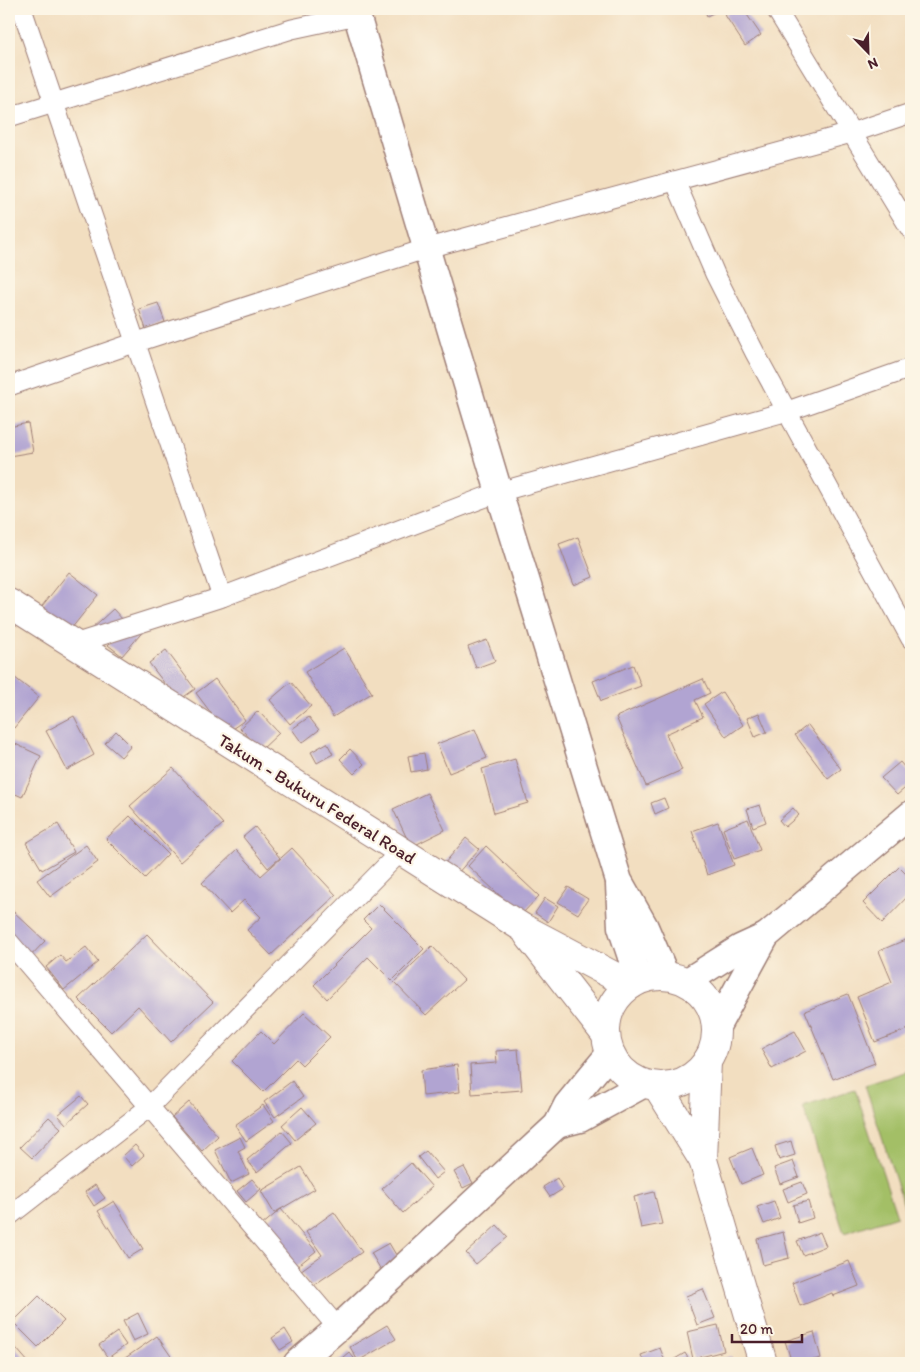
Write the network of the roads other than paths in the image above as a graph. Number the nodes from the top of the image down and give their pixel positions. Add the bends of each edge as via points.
1 (22, 9) edge
2 (776, 9) edge
3 (356, 12) edge
4 (53, 102) junction
5 (911, 113) edge
6 (9, 117) edge
7 (851, 133) junction
8 (675, 181) junction
9 (911, 230) edge
10 (428, 248) junction
11 (134, 343) junction
12 (911, 368) edge
13 (9, 386) edge
14 (788, 411) junction
15 (499, 492) junction
16 (222, 597) junction
17 (9, 602) edge
18 (911, 639) edge
19 (74, 644) junction
20 (911, 814) edge
21 (400, 852) junction
22 (618, 881) junction
23 (523, 928) junction
24 (766, 936) junction
25 (9, 942) edge
26 (676, 979) junction
27 (635, 983) junction
28 (716, 1028) junction
29 (608, 1044) junction
30 (707, 1061) junction
31 (651, 1085) junction
32 (148, 1108) junction
33 (557, 1124) junction
34 (703, 1160) junction
35 (9, 1216) edge
36 (338, 1328) junction
37 (297, 1363) edge
38 (763, 1363) edge

1 - 4 street
2 - 7 street
3 - 4 street
3 - 10 street
4 - 6 street
4 - 11 street
5 - 7 street
7 - 8 street
7 - 9 street
8 - 10 street
8 - 14 street via 714,274
10 - 11 street
10 - 15 street
11 - 13 street
11 - 16 street
12 - 14 street
14 - 15 street
14 - 18 street
15 - 16 street
15 - 22 street
16 - 19 street
17 - 19 main road, Takum - Bukuru Federal Road
19 - 21 main road, Takum - Bukuru Federal Road
20 - 24 street
21 - 23 main road, Takum - Bukuru Federal Road
21 - 32 street
22 - 26 street
22 - 27 street via 621,927
23 - 27 main road, Takum - Bukuru Federal Road
23 - 29 main road
24 - 26 street
24 - 28 street
25 - 32 street
26 - 27 main road via 652,977
26 - 28 main road via 701,993 712,1009
27 - 29 main road via 616,999 608,1016
28 - 30 main road via 714,1045
29 - 31 main road via 618,1067 630,1077
29 - 33 street
30 - 31 main road via 693,1076 676,1084
30 - 34 main road
31 - 33 street via 580,1118
31 - 34 main road
32 - 35 street
32 - 36 street
33 - 36 street
34 - 38 main road
36 - 37 street

